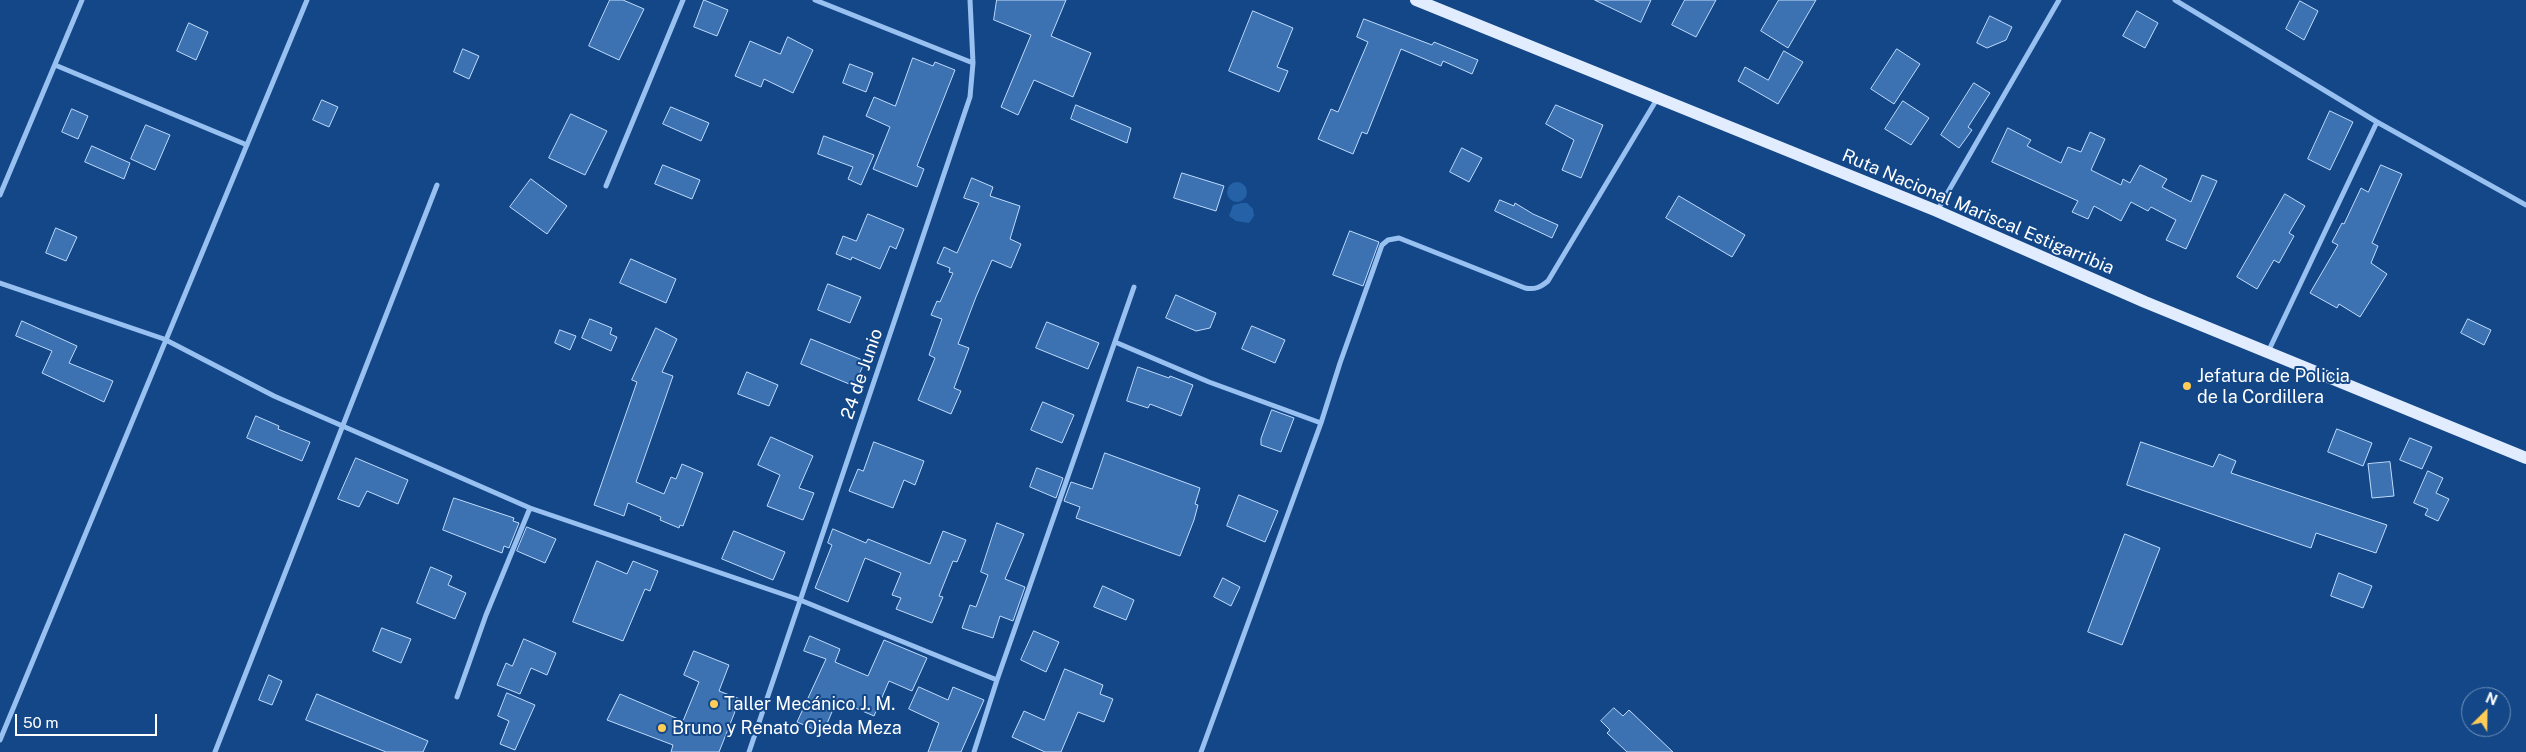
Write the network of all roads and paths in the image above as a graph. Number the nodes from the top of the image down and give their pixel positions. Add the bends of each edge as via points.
1 (82, 0) edge
2 (307, 0) edge
3 (683, 0) edge
4 (815, 0) edge
5 (970, 0) edge
6 (1416, 0) edge
7 (2059, 0) edge
8 (2175, 0) edge
9 (973, 63) junction
10 (54, 66) junction
11 (1657, 99) junction
12 (2377, 122) junction
13 (247, 145) junction
14 (437, 185) dead end
15 (606, 186) dead end
16 (0, 195) edge
17 (2526, 204) edge
18 (1937, 212) junction
19 (0, 283) edge
20 (1134, 288) dead end
21 (166, 340) junction
22 (1116, 342) junction
23 (2268, 352) junction
24 (1321, 423) junction
25 (343, 427) junction
26 (2526, 458) edge
27 (530, 508) junction
28 (800, 600) junction
29 (997, 680) junction
30 (457, 696) dead end
31 (0, 740) edge
32 (215, 752) edge
33 (749, 752) edge
34 (974, 752) edge
35 (1201, 752) edge

1 - 10 street
2 - 13 street
3 - 15 street
4 - 9 street
5 - 9 street, 24 de Junio
6 - 11 main road, Ruta Nacional Mariscal Estigarribia
7 - 18 street
8 - 12 street
9 - 28 street, 24 de Junio via 970,97
10 - 13 street
10 - 16 street
11 - 18 main road, Ruta Nacional Mariscal Estigarribia
11 - 24 street via 1543,286 1526,288 1399,238 1385,243 1340,362
12 - 17 street
12 - 23 street
13 - 21 street
14 - 25 street
18 - 23 main road, Ruta Nacional Mariscal Estigarribia
19 - 21 street
20 - 22 street
21 - 25 street via 274,396
21 - 31 street
22 - 24 street via 1209,382
22 - 29 street
23 - 26 main road, Ruta Nacional Mariscal Estigarribia
24 - 35 street
25 - 27 street
25 - 32 street
27 - 28 street
27 - 30 street
28 - 29 street
28 - 33 street, 24 de Junio
29 - 34 street

